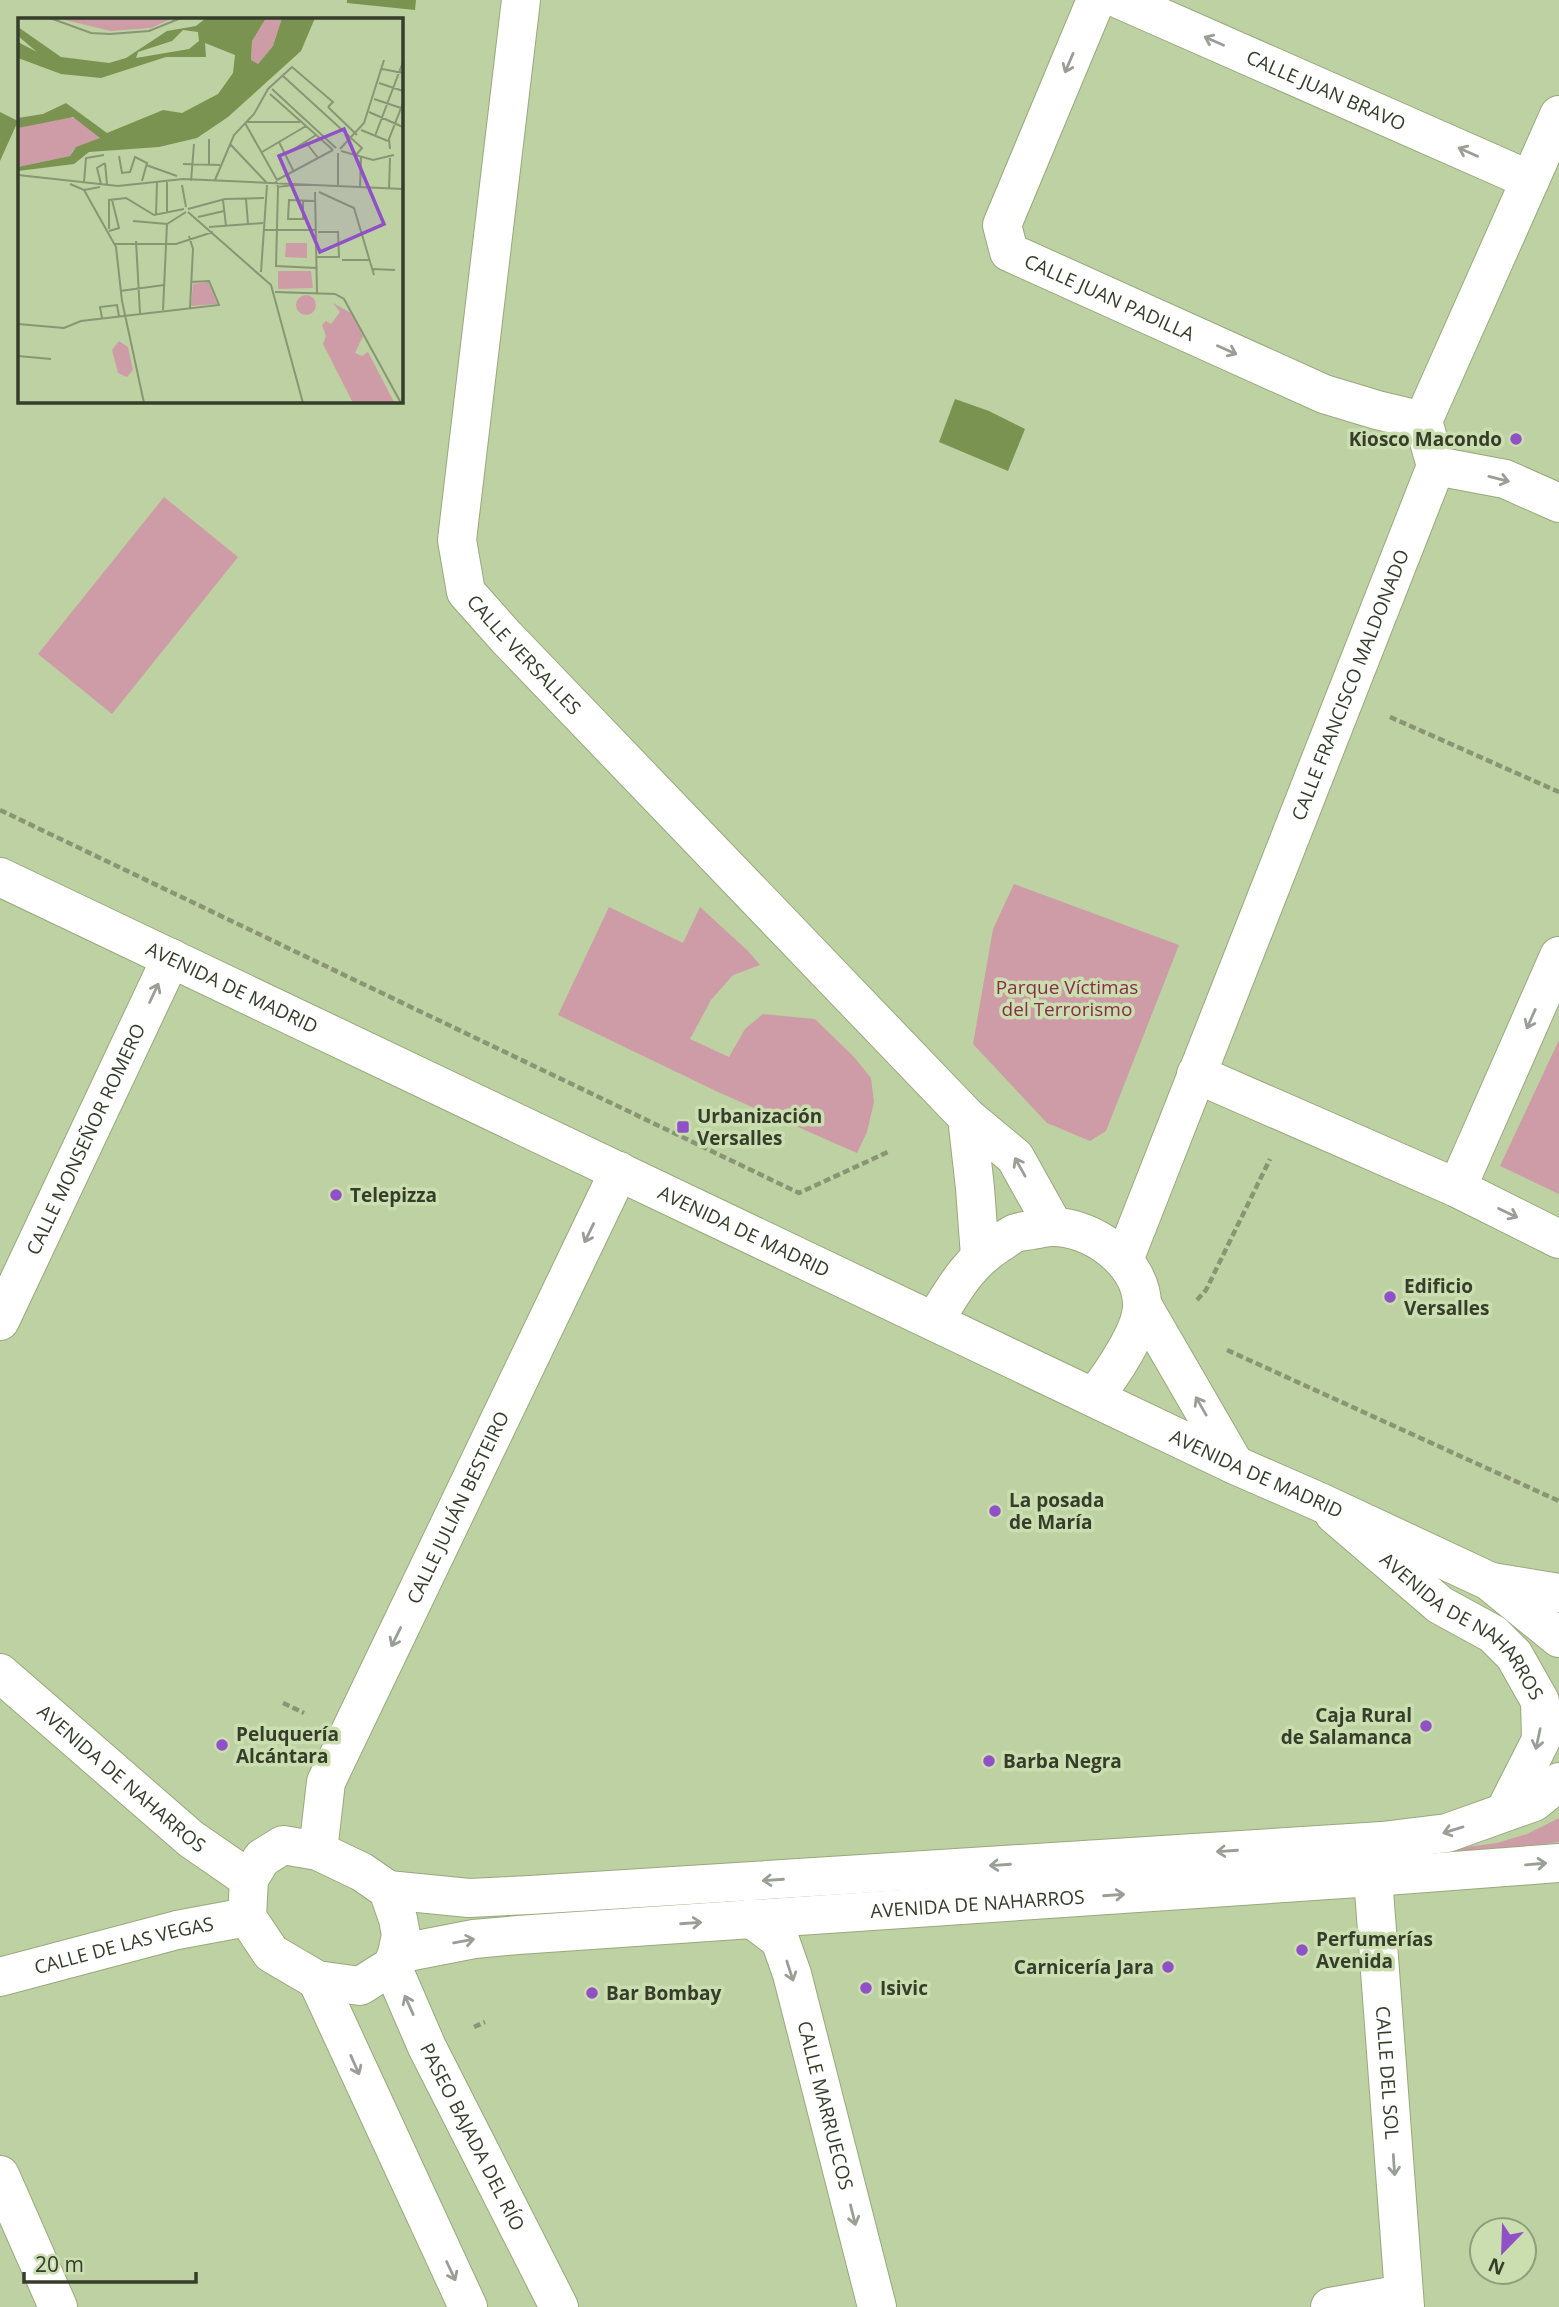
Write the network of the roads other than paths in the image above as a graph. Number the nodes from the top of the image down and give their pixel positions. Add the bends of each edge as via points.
1 (521, 0) edge
2 (1096, 0) edge
3 (1121, 0) edge
4 (1559, 115) edge
5 (1530, 180) junction
6 (1423, 421) junction
7 (1436, 466) junction
8 (1559, 503) edge
9 (0, 877) edge
10 (1559, 956) edge
11 (171, 958) junction
12 (1196, 1074) junction
13 (967, 1117) junction
14 (619, 1171) junction
15 (1457, 1188) junction
16 (1054, 1227) junction
17 (1559, 1239) edge
18 (980, 1256) junction
19 (1124, 1260) junction
20 (1143, 1306) junction
21 (0, 1321) edge
22 (934, 1321) junction
23 (1094, 1397) junction
24 (1235, 1465) junction
25 (1322, 1503) junction
26 (1489, 1581) junction
27 (1559, 1593) edge
28 (1559, 1638) edge
29 (0, 1673) edge
30 (1559, 1782) edge
31 (1505, 1811) junction
32 (1382, 1841) junction
33 (318, 1851) junction
34 (1559, 1863) edge
35 (1373, 1877) junction
36 (249, 1879) junction
37 (388, 1890) junction
38 (247, 1917) junction
39 (751, 1918) junction
40 (395, 1959) junction
41 (0, 1977) edge
42 (317, 1980) junction
43 (0, 2175) edge
44 (1404, 2301) edge
45 (58, 2307) edge
46 (468, 2307) edge
47 (559, 2307) edge
48 (877, 2307) edge
49 (1330, 2307) edge

1 - 13 main road, CALLE VERSALLES via 457,540 466,592
2 -> 6 main road, CALLE JUAN PADILLA via 1002,225 1009,252 1324,394
5 -> 3 main road, CALLE JUAN BRAVO
4 - 5 main road
5 - 6 main road
6 - 7 main road
7 -> 8 main road via 1504,479
7 - 12 main road, CALLE FRANCISCO MALDONADO
9 - 11 main road, AVENIDA DE MADRID
10 -> 15 main road
11 - 14 main road, AVENIDA DE MADRID
21 -> 11 main road, CALLE MONSEÑOR ROMERO
12 - 15 main road
12 - 19 main road, CALLE FRANCISCO MALDONADO
16 -> 13 main road, CALLE VERSALLES via 1014,1157
13 - 18 main road
14 - 22 main road, AVENIDA DE MADRID
14 -> 33 main road, CALLE JULIÁN BESTEIRO via 327,1782
15 -> 17 main road
16 - 18 main road via 1017,1233
16 - 19 main road via 1078,1231 1104,1243
18 - 22 main road
19 - 20 main road via 1139,1283
20 - 23 main road via 1113,1374
24 -> 20 main road
22 - 23 main road, AVENIDA DE MADRID
23 - 24 main road, AVENIDA DE MADRID
24 - 25 main road, AVENIDA DE MADRID
25 - 26 main road, AVENIDA DE MADRID
25 -> 31 main road, AVENIDA DE NAHARROS via 1440,1605 1493,1634 1514,1655 1540,1701 1541,1740
26 - 27 main road, AVENIDA DE MADRID
26 - 28 main road, AVENIDA DE MADRID
29 - 36 main road, AVENIDA DE NAHARROS via 191,1839
30 - 31 main road, AVENIDA DE NAHARROS via 1534,1802
31 -> 32 main road, AVENIDA DE NAHARROS via 1447,1833
32 - 35 main road, CALLE DEL SOL
32 -> 37 main road, AVENIDA DE NAHARROS via 505,1897
33 - 36 main road via 283,1845 262,1858
33 - 37 main road
35 -> 34 main road, AVENIDA DE NAHARROS
39 -> 35 main road, AVENIDA DE NAHARROS
35 -> 44 main road, CALLE DEL SOL
36 - 38 main road
37 - 40 main road via 401,1935
38 - 41 main road, CALLE DE LAS VEGAS via 177,1930
38 - 42 main road via 271,1953
40 -> 39 main road, AVENIDA DE NAHARROS via 474,1939
39 -> 48 main road, CALLE MARRUECOS via 780,1940 792,1974
40 - 42 main road via 360,1986
47 -> 40 main road, PASEO BAJADA DEL RÍO via 428,2047
42 -> 46 main road
43 - 45 main road
44 - 49 main road

